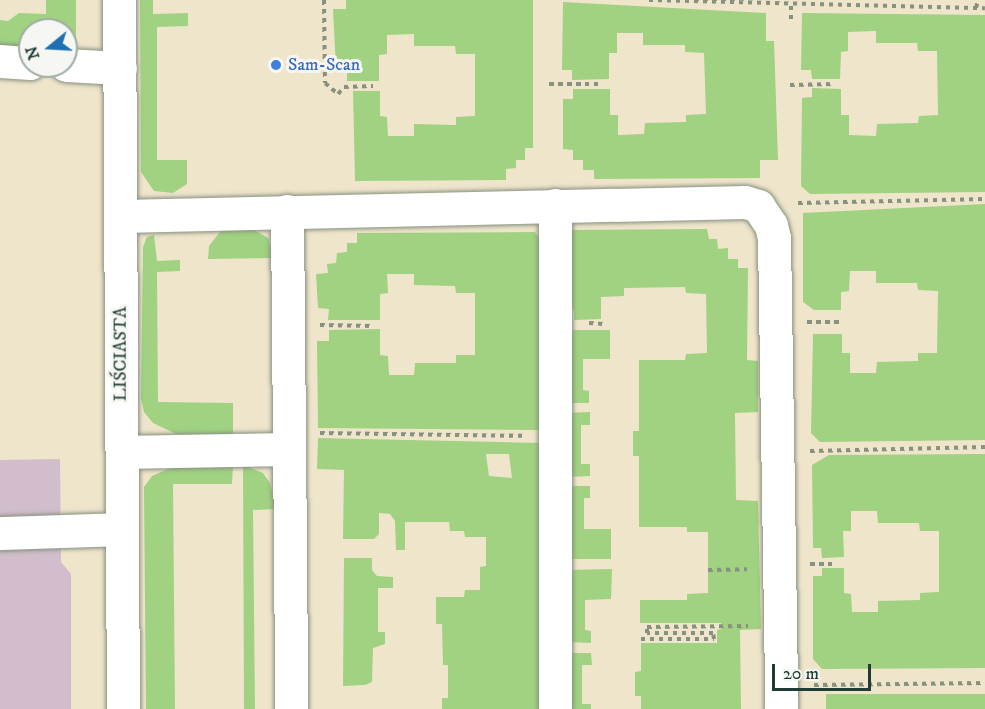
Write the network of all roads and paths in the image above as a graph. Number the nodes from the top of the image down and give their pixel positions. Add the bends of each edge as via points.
1 (119, 0) edge
2 (324, 0) edge
3 (649, 0) edge
4 (978, 0) edge
5 (791, 6) junction
6 (976, 8) junction
7 (985, 8) edge
8 (790, 20) dead end
9 (0, 61) edge
10 (18, 62) edge
11 (78, 66) edge
12 (120, 68) junction
13 (549, 84) dead end
14 (603, 84) dead end
15 (835, 84) dead end
16 (790, 85) dead end
17 (373, 86) dead end
18 (985, 199) edge
19 (555, 205) junction
20 (758, 206) junction
21 (287, 211) junction
22 (121, 216) junction
23 (806, 322) dead end
24 (842, 322) dead end
25 (312, 326) dead end
26 (373, 326) dead end
27 (556, 436) junction
28 (287, 441) junction
29 (985, 447) edge
30 (122, 452) junction
31 (777, 454) junction
32 (122, 529) junction
33 (0, 533) edge
34 (808, 564) dead end
35 (836, 564) dead end
36 (779, 625) junction
37 (641, 639) dead end
38 (985, 683) edge
39 (780, 697) edge
40 (123, 709) edge
41 (291, 709) edge
42 (555, 709) edge

1 - 12 street, LIŚCIASTA
2 - 17 path via 325,83 338,94 344,87
3 - 5 path
4 - 6 path
5 - 6 path
5 - 8 path
6 - 7 path
9 - 10 street
11 - 12 street
12 - 22 street, LIŚCIASTA
13 - 14 path
15 - 16 path
18 - 20 path
19 - 20 street via 745,202
19 - 21 street
19 - 27 street
20 - 31 street via 771,225 774,238
21 - 22 street
21 - 28 street
22 - 30 street, LIŚCIASTA
23 - 24 path
25 - 26 path
27 - 28 path
27 - 42 street
28 - 30 street
28 - 41 street
29 - 31 path via 858,447
30 - 32 street, LIŚCIASTA
31 - 36 street
32 - 33 street
32 - 40 street, LIŚCIASTA
34 - 35 path
36 - 37 path via 647,627 647,633 713,633 714,639
36 - 39 street
38 - 39 path

